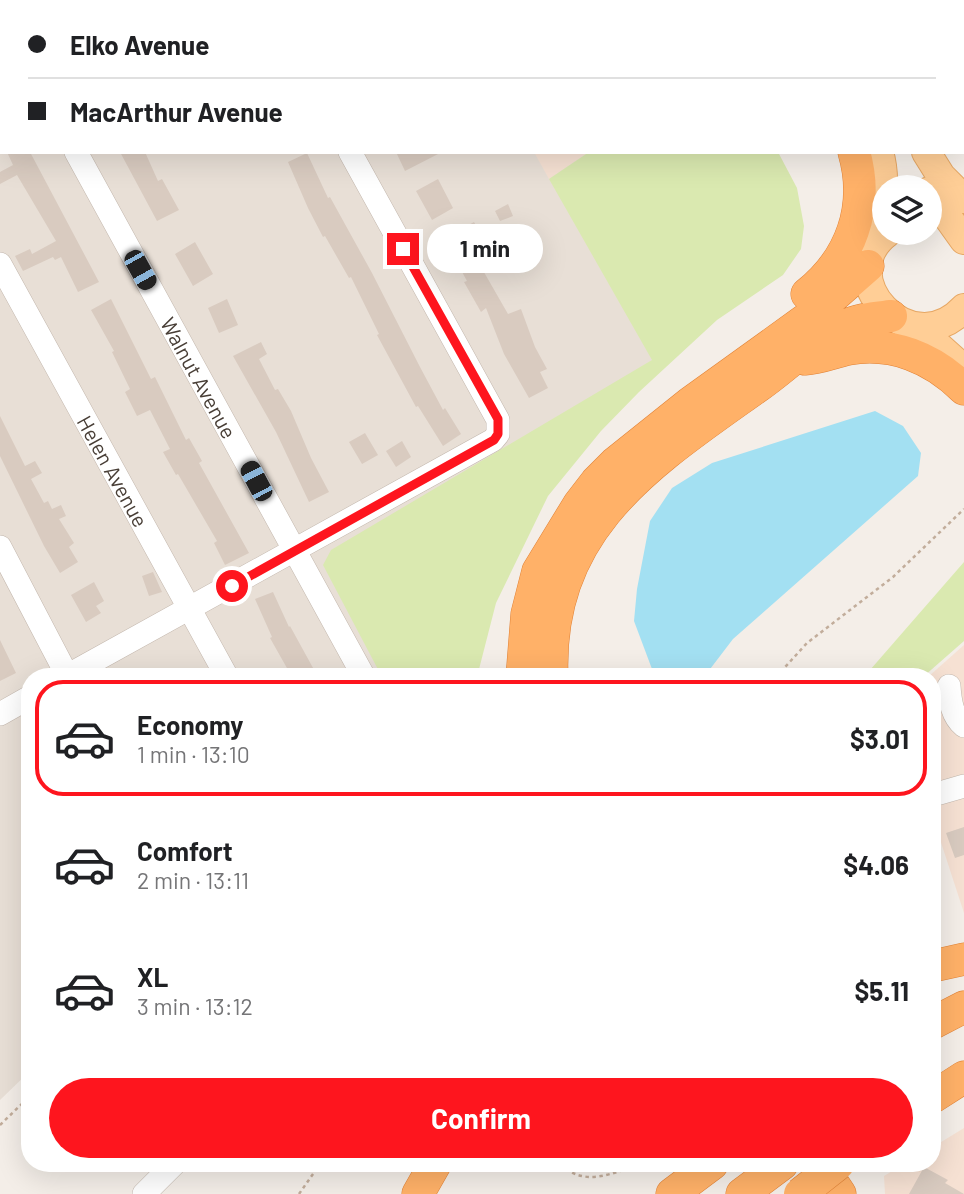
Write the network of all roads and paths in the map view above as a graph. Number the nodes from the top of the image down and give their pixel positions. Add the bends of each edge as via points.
1 (77, 154) edge
2 (351, 154) edge
3 (854, 154) edge
4 (878, 154) edge
5 (906, 154) edge
6 (927, 154) edge
7 (919, 175) edge
8 (964, 200) edge
9 (942, 209) edge
10 (942, 226) edge
11 (964, 241) edge
12 (879, 245) edge
13 (869, 260) junction
14 (0, 264) edge
15 (964, 308) edge
16 (899, 320) junction
17 (793, 360) junction
18 (964, 369) edge
19 (733, 370) junction
20 (964, 389) edge
21 (964, 509) edge
22 (564, 527) junction
23 (0, 547) edge
24 (295, 551) junction
25 (190, 609) junction
26 (62, 668) edge
27 (83, 668) edge
28 (222, 668) edge
29 (359, 668) edge
30 (523, 668) edge
31 (532, 668) edge
32 (552, 668) edge
33 (784, 668) edge
34 (949, 686) dead end
35 (21, 702) edge
36 (0, 714) edge
37 (964, 726) edge
38 (964, 786) edge
39 (941, 793) edge
40 (964, 959) edge
41 (941, 964) edge
42 (964, 1007) edge
43 (941, 1019) edge
44 (964, 1055) edge
45 (941, 1068) edge
46 (964, 1077) edge
47 (941, 1092) edge
48 (21, 1105) edge
49 (0, 1125) edge
50 (166, 1172) edge
51 (314, 1172) edge
52 (430, 1172) edge
53 (571, 1172) edge
54 (618, 1172) edge
55 (702, 1172) edge
56 (771, 1172) edge
57 (809, 1172) edge
58 (825, 1172) edge
59 (828, 1172) edge
60 (144, 1194) edge
61 (299, 1194) edge
62 (418, 1194) edge
63 (673, 1194) edge
64 (742, 1194) edge
65 (800, 1194) edge
66 (824, 1194) edge
67 (840, 1194) edge

1 - 24 street, Walnut Avenue
2 - 24 street via 499,428 494,440
3 - 19 highway via 860,179 859,213 845,251 822,280 752,339
4 - 13 main road via 884,190
5 - 7 main road
6 - 8 main road
9 - 11 main road
10 - 11 main road
12 - 13 main road
13 - 16 main road via 874,293
13 - 19 highway via 812,315
14 - 25 street, Helen Avenue
15 - 16 main road via 951,319 927,327
16 - 17 highway via 859,320 843,326
16 - 18 main road
17 - 20 highway via 859,347 886,348 922,358
17 - 32 highway via 646,470 599,519 563,593
19 - 22 highway via 615,463
21 - 33 path via 893,577 797,652
22 - 30 highway via 538,570 531,592
22 - 31 highway via 537,611
23 - 26 street
24 - 25 street
24 - 29 street, Walnut Avenue
25 - 27 street
25 - 28 street, Helen Avenue
34 - 37 street via 956,716
35 - 36 street
38 - 39 street
40 - 41 highway
42 - 43 highway
44 - 45 highway
46 - 47 highway
48 - 49 path
50 - 60 street
51 - 61 path
52 - 62 highway
53 - 54 path via 589,1177
55 - 63 highway
56 - 64 highway
57 - 66 highway
58 - 67 highway
59 - 65 highway, bridge

